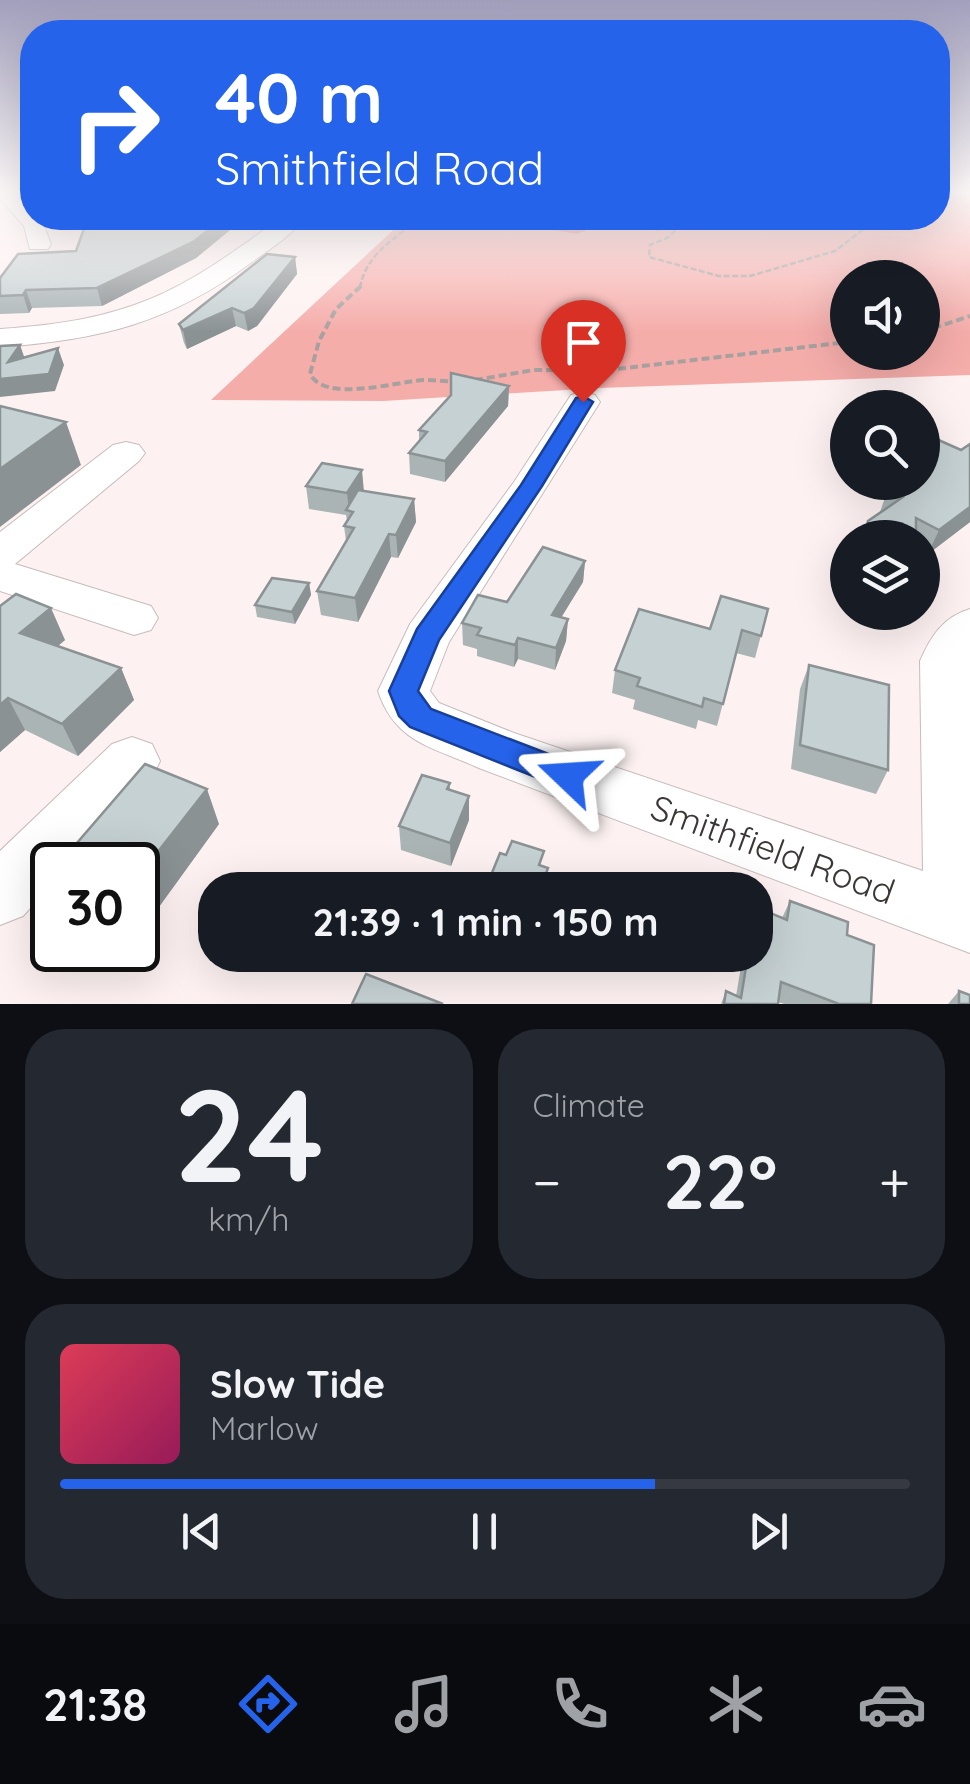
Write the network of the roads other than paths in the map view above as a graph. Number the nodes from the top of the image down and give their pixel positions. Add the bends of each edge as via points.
1 (38, 239) edge
2 (266, 239) edge
3 (39, 244) dead end
4 (0, 338) edge
5 (583, 402) dead end
6 (126, 453) dead end
7 (0, 554) edge
8 (0, 574) edge
9 (134, 618) dead end
10 (970, 626) edge
11 (132, 760) dead end
12 (0, 894) edge
13 (963, 918) edge

1 - 3 street
2 - 4 street via 209,282 145,316 96,329
5 - 13 street, Smithfield Road via 427,636 404,691 410,708 498,751
6 - 7 street
8 - 9 street
10 - 13 street via 946,661
11 - 12 street

